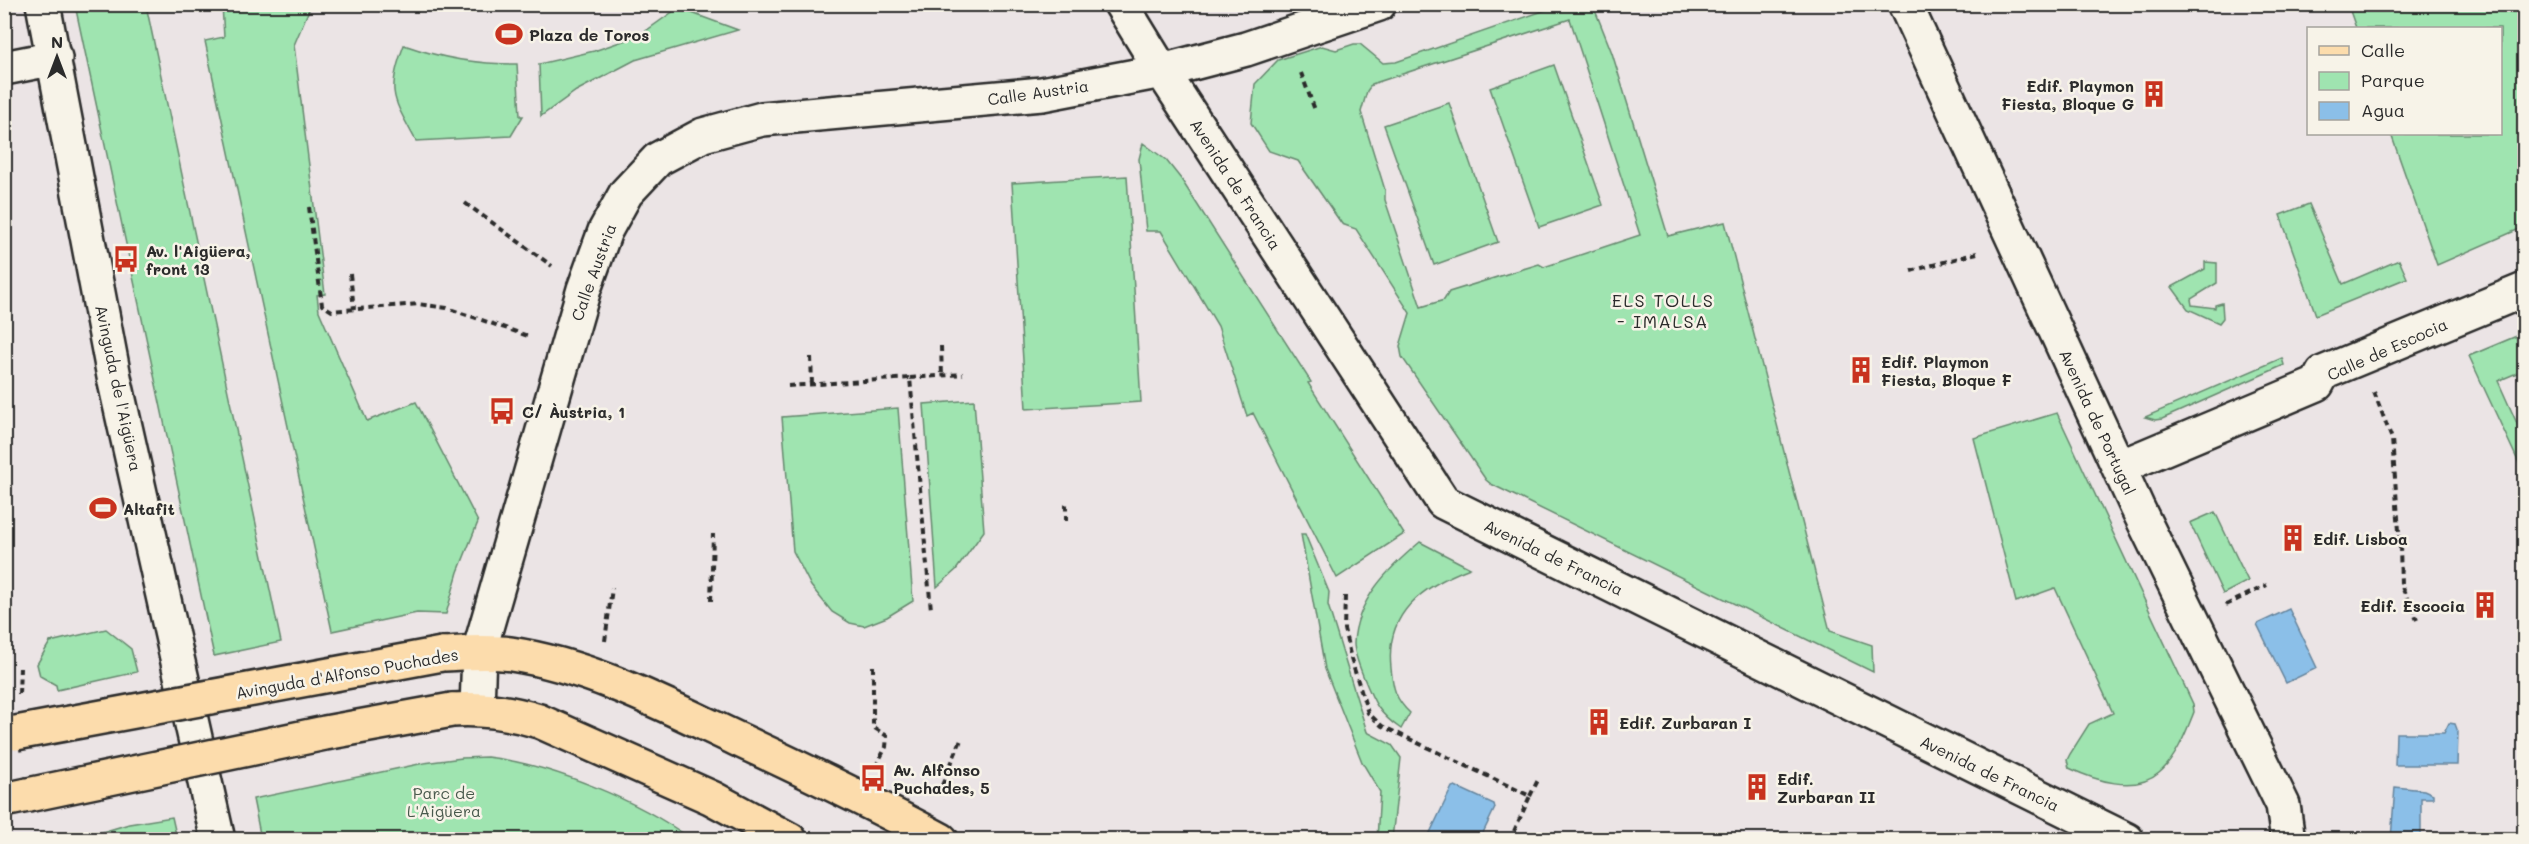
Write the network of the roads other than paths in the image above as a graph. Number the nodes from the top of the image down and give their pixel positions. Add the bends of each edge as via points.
1 (43, 4) edge
2 (1121, 4) edge
3 (1379, 4) edge
4 (1905, 4) edge
5 (55, 57) junction
6 (4, 68) edge
7 (1162, 71) junction
8 (2524, 291) edge
9 (2120, 468) junction
10 (479, 652) junction
11 (464, 709) junction
12 (10, 735) edge
13 (16, 797) edge
14 (933, 837) edge
15 (218, 840) edge
16 (790, 840) edge
17 (2127, 840) edge
18 (2288, 840) edge

1 - 5 street, Avinguda de l'Aigüera
2 - 7 street, Avenida de Francia
3 - 7 street, Calle Austria via 1246,49
4 - 9 street, Avenida de Portugal
5 - 6 street
5 - 15 street, Avinguda de l'Aigüera via 116,382
7 - 10 street, Calle Austria via 1042,94 762,119 704,135 658,159 626,193 605,231 584,289
7 - 17 street, Avenida de Francia via 1443,502
8 - 9 street, Calle de Escocia via 2323,373 2317,384
9 - 18 street, Avenida de Portugal via 2283,806
10 - 11 street, Calle Austria
10 - 12 main road, Avinguda d'Alfonso Puchades, bridge via 442,654
10 - 14 main road, Avinguda d'Alfonso Puchades via 520,656 600,678 860,797
11 - 13 main road, bridge
11 - 16 main road via 510,712 539,721 712,798

